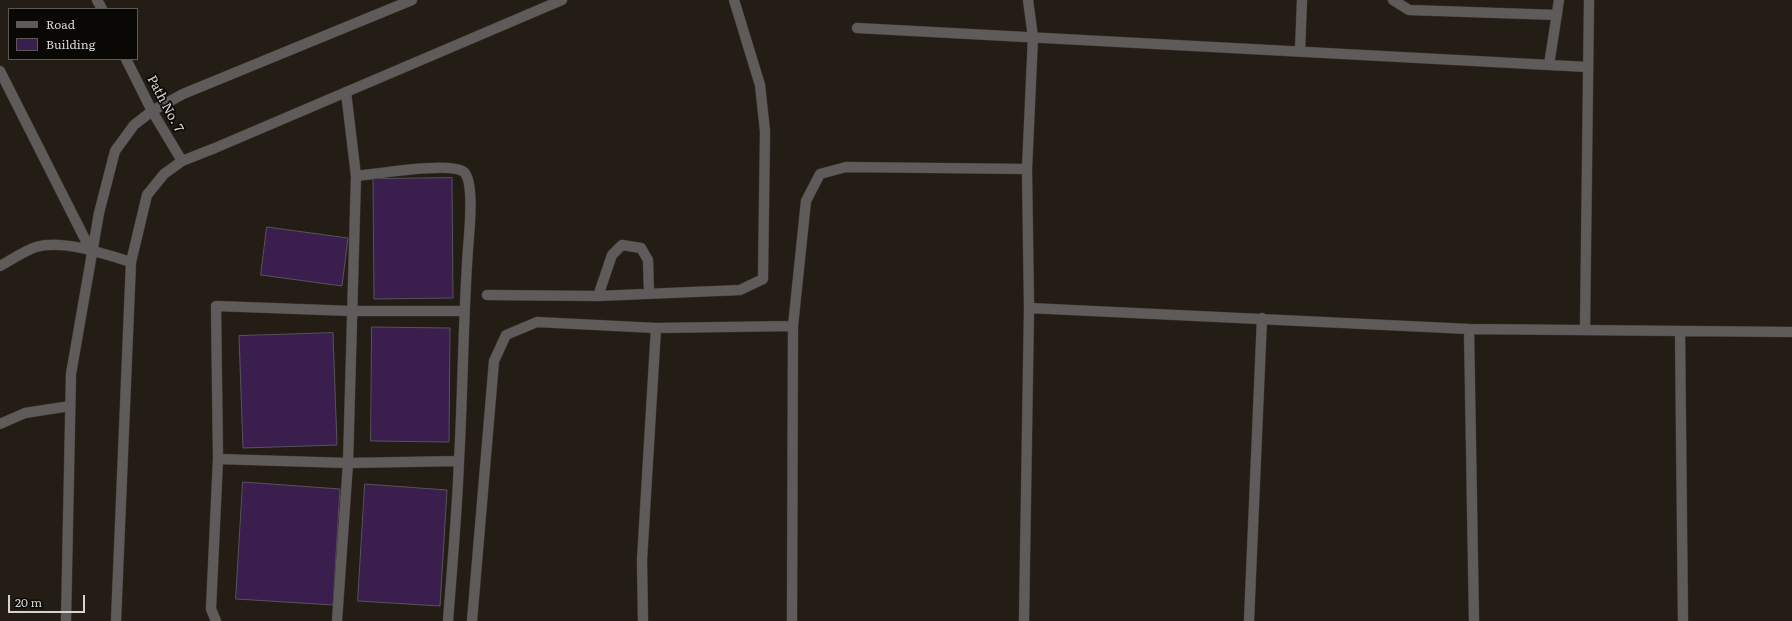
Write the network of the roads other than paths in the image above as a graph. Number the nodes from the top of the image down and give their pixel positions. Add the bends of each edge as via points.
1 (412, 0) edge
2 (562, 0) edge
3 (734, 0) edge
4 (1028, 0) edge
5 (1302, 0) edge
6 (1393, 0) edge
7 (1559, 0) edge
8 (1589, 0) edge
9 (1557, 15) junction
10 (857, 28) dead end
11 (1033, 37) junction
12 (1300, 51) junction
13 (126, 60) edge
14 (1549, 65) junction
15 (1587, 67) junction
16 (0, 71) edge
17 (346, 92) junction
18 (152, 111) junction
19 (182, 161) junction
20 (1027, 169) junction
21 (356, 176) junction
22 (91, 251) junction
23 (131, 262) junction
24 (0, 266) edge
25 (649, 293) junction
26 (487, 295) dead end
27 (598, 296) junction
28 (1029, 308) junction
29 (352, 311) junction
30 (464, 311) junction
31 (1262, 318) junction
32 (793, 326) junction
33 (656, 328) junction
34 (1469, 329) junction
35 (1585, 330) junction
36 (1680, 331) junction
37 (1792, 332) edge
38 (70, 406) junction
39 (0, 424) edge
40 (218, 459) junction
41 (459, 461) junction
42 (348, 463) junction
43 (66, 621) edge
44 (116, 621) edge
45 (216, 621) edge
46 (337, 621) edge
47 (448, 621) edge
48 (472, 621) edge
49 (643, 621) edge
50 (792, 621) edge
51 (1024, 621) edge
52 (1249, 621) edge
53 (1474, 621) edge
54 (1683, 621) edge

1 - 18 street via 183,94
2 - 17 street
3 - 25 street via 760,84 765,131 763,279 740,290
4 - 11 street
5 - 12 street
6 - 9 street via 1409,10
7 - 9 street
8 - 15 street
9 - 14 street
10 - 11 street
11 - 12 street
11 - 20 street
12 - 14 street
13 - 18 street, Path No. 7
14 - 15 street
15 - 35 street
16 - 22 street
17 - 19 street
17 - 21 street
18 - 19 street, Path No. 7
18 - 22 street via 134,125 115,151
19 - 23 street via 164,174 147,196
20 - 28 street
20 - 32 street via 846,167 820,174 806,201
21 - 29 street
21 - 30 street via 438,167 457,168 465,173 469,185 470,216
22 - 23 street
22 - 24 street via 58,244 36,247
22 - 38 street via 71,374
23 - 44 street
25 - 27 street
25 - 27 street via 648,260 641,248 622,245 612,255
26 - 27 street
28 - 31 street
28 - 51 street
29 - 30 street
29 - 40 street via 216,306
29 - 42 street
30 - 41 street
31 - 34 street
31 - 52 street
32 - 33 street
32 - 50 street
33 - 48 street via 537,322 506,335 494,361
33 - 49 street via 642,560
34 - 35 street
34 - 53 street
35 - 36 street
36 - 37 street
36 - 54 street
38 - 39 street via 25,413
38 - 43 street
40 - 42 street
40 - 45 street via 211,609
41 - 42 street
41 - 47 street
42 - 46 street

